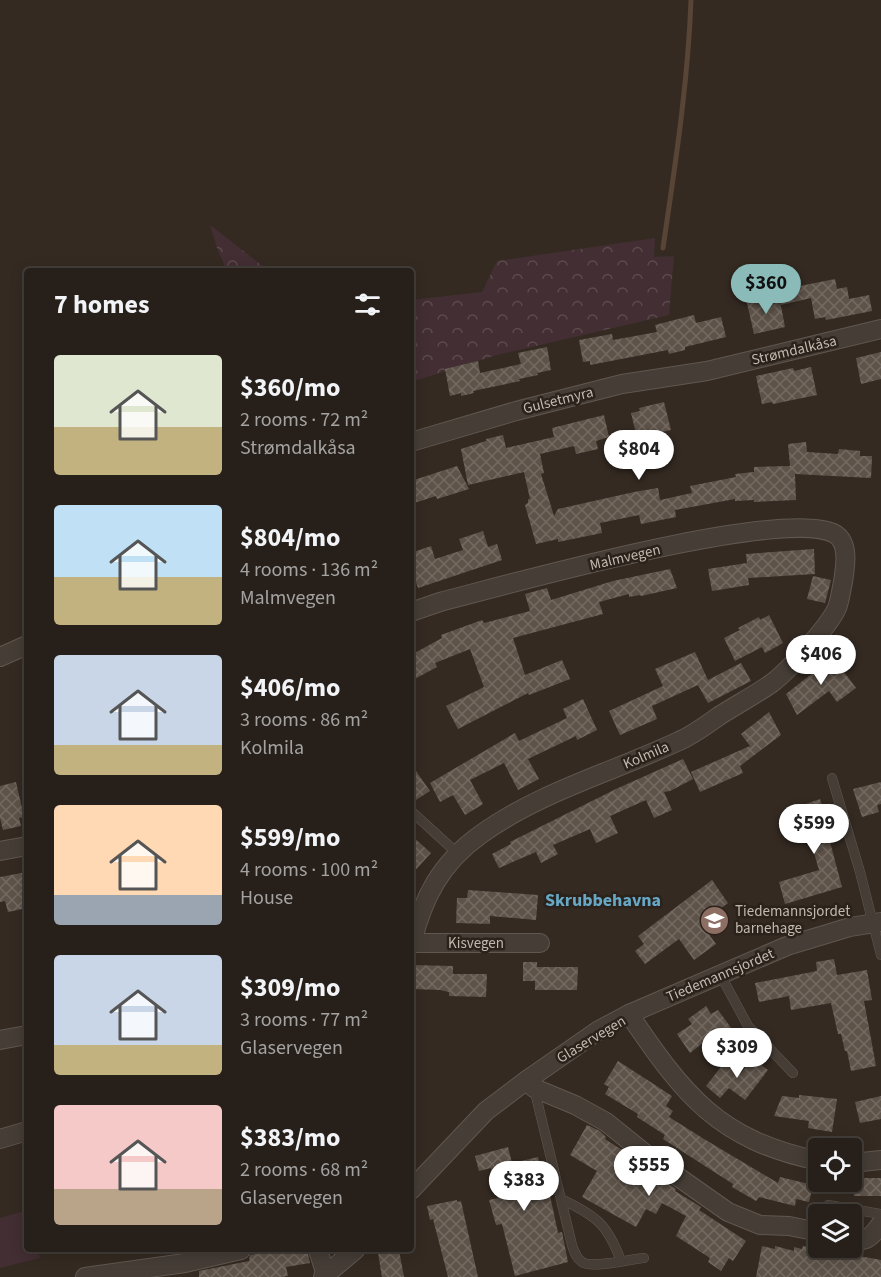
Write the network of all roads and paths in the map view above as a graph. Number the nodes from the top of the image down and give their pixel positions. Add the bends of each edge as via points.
1 (881, 329) edge
2 (707, 370) joint
3 (414, 441) edge
4 (841, 540) joint
5 (414, 611) edge
6 (24, 646) edge
7 (0, 657) edge
8 (832, 778) dead end
9 (414, 814) edge
10 (24, 847) edge
11 (0, 851) edge
12 (457, 853) junction
13 (877, 923) edge
14 (414, 936) edge
15 (414, 943) edge
16 (540, 943) dead end
17 (881, 955) edge
18 (721, 976) junction
19 (628, 1014) junction
20 (24, 1036) edge
21 (0, 1040) edge
22 (793, 1072) dead end
23 (530, 1084) junction
24 (24, 1132) edge
25 (0, 1139) edge
26 (808, 1159) edge
27 (881, 1160) edge
28 (862, 1162) edge
29 (414, 1181) edge
30 (561, 1199) junction
31 (862, 1211) edge
32 (881, 1214) edge
33 (881, 1224) edge
34 (808, 1230) edge
35 (862, 1241) edge
36 (232, 1252) edge
37 (318, 1252) edge
38 (353, 1252) edge
39 (644, 1258) dead end
40 (621, 1261) junction
41 (324, 1276) edge
42 (85, 1277) edge

1 - 2 street, Strømdalkåsa
2 - 3 street, Gulsetmyra via 622,384
4 - 5 street, Malmvegen via 827,531 790,527 697,540
4 - 12 street, Kolmila via 845,566 837,607 828,623 774,681 681,740 561,790 480,834
6 - 7 street
8 - 13 lane
9 - 12 lane
10 - 11 street
12 - 14 street, Kolmila via 425,899
13 - 17 lane
13 - 18 street, Tiedemannsjordet via 787,946
15 - 16 street, Kisvegen
18 - 19 street, Tiedemannsjordet
18 - 22 lane via 748,1026
19 - 23 street, Glaservegen via 568,1050
19 - 26 street, Glaservegen via 681,1085 720,1122 767,1146
20 - 21 street
23 - 29 street, Glaservegen via 486,1112
23 - 30 lane
23 - 34 street via 606,1122 728,1212 760,1225
24 - 25 street
27 - 28 street
30 - 40 lane via 606,1228
30 - 40 lane via 577,1258 593,1265
31 - 32 lane
33 - 35 street
36 - 42 street
37 - 41 street
38 - 41 street
39 - 40 lane

